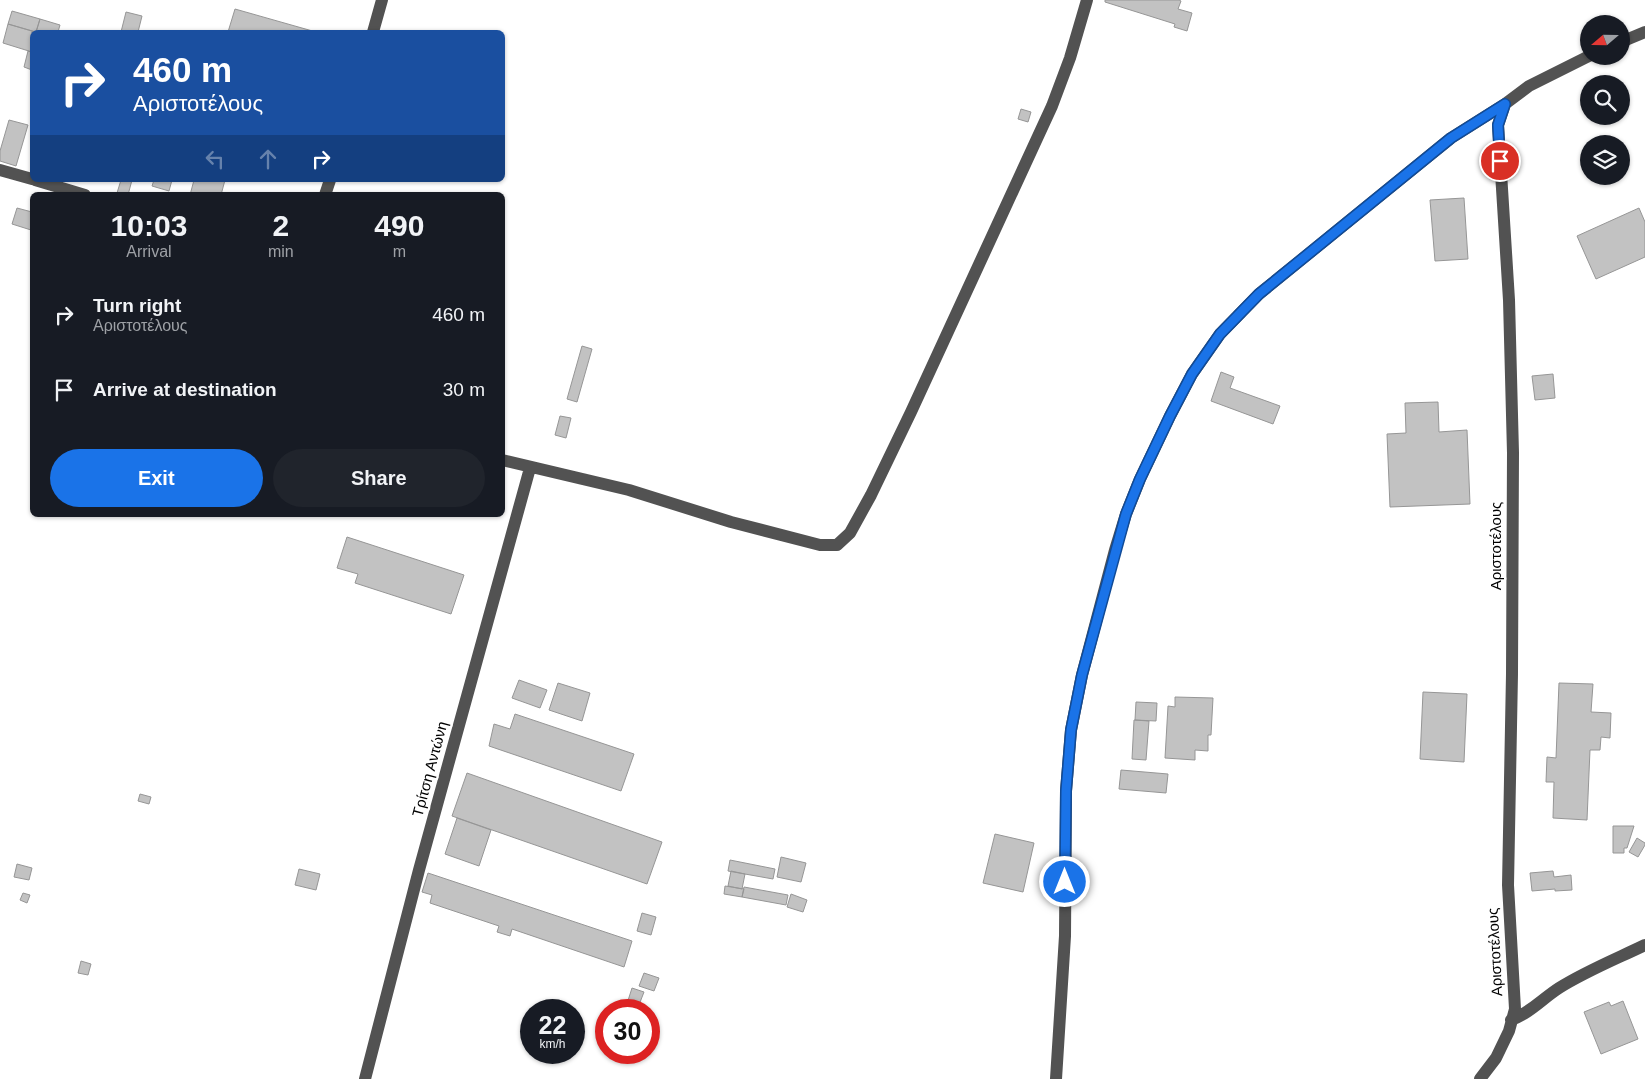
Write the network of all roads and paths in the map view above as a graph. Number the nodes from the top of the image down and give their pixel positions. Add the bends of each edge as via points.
1 (382, 0) edge
2 (1087, 0) edge
3 (374, 30) edge
4 (1645, 32) edge
5 (1630, 38) edge
6 (1580, 60) edge
7 (1505, 104) junction
8 (0, 170) edge
9 (30, 179) edge
10 (41, 182) edge
11 (75, 192) edge
12 (505, 461) edge
13 (530, 468) junction
14 (1645, 945) edge
15 (1512, 1020) junction
16 (366, 1079) edge
17 (1056, 1079) edge
18 (1480, 1079) edge

1 - 3 street
2 - 13 street via 1052,106 871,495 850,533 837,545 820,545 731,522 629,490
4 - 5 street
6 - 7 street via 1529,86
7 - 15 street, Αριστοτέλους via 1498,125 1509,300 1513,444 1508,885
7 - 17 street via 1451,138 1259,294 1220,334 1192,374 1140,479 1115,550 1071,730 1066,791 1065,936
8 - 9 street
10 - 11 street
12 - 13 street
13 - 16 street, Τρίτση Αντώνη
14 - 15 street via 1566,984
15 - 18 street, Αριστοτέλους via 1496,1058

